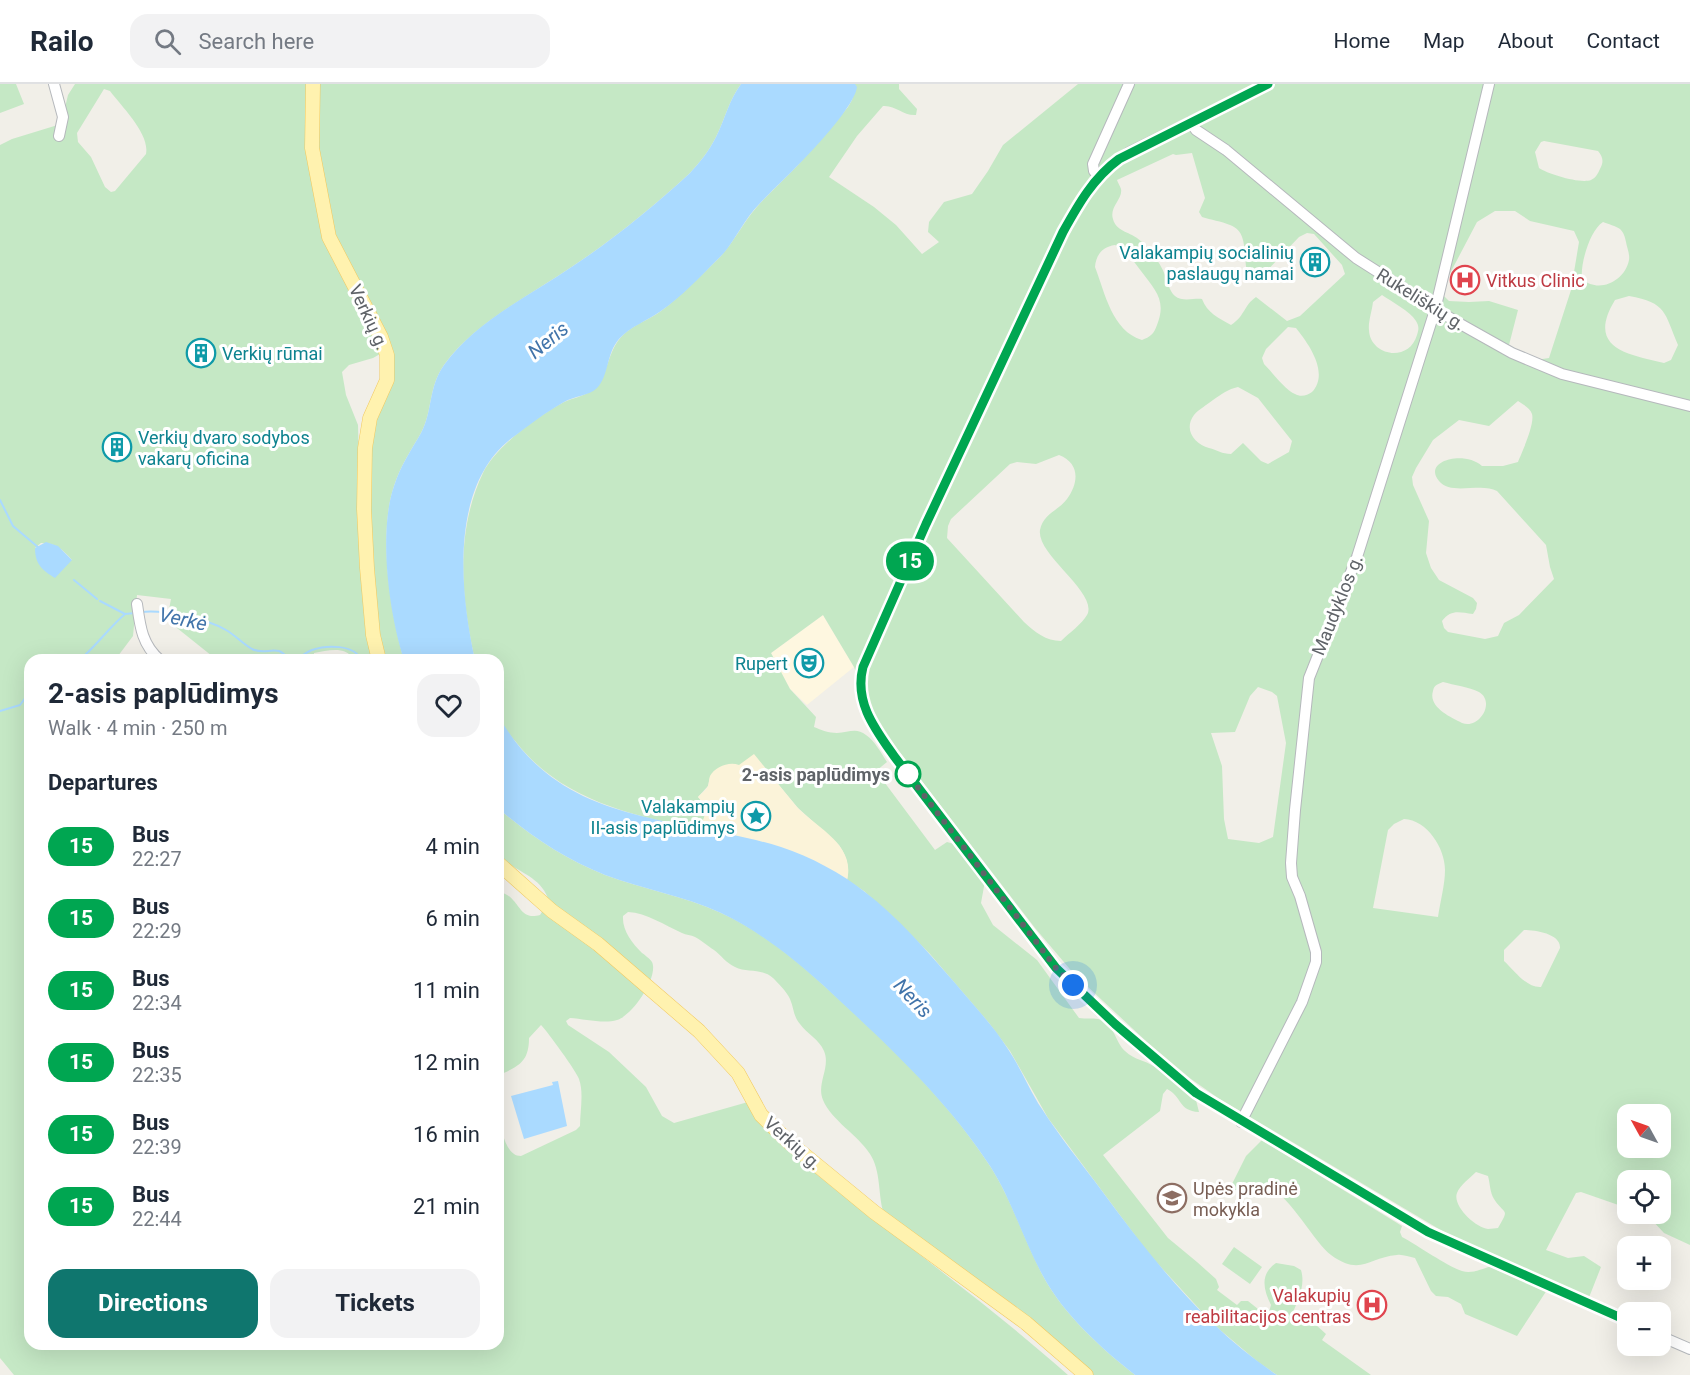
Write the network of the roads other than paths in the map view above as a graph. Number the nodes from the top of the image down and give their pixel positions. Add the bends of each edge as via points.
1 (54, 84) edge
2 (313, 84) edge
3 (1129, 84) edge
4 (1268, 84) edge
5 (1489, 84) edge
6 (1190, 122) junction
7 (59, 136) dead end
8 (1099, 176) junction
9 (1435, 310) junction
10 (1690, 406) edge
11 (138, 604) dead end
12 (154, 654) edge
13 (378, 654) edge
14 (504, 868) edge
15 (1241, 1122) junction
16 (1617, 1316) edge
17 (1671, 1341) edge
18 (1690, 1349) edge
19 (1086, 1375) edge

1 - 7 street via 63,117
2 - 13 main road, Verkių g. via 312,148 329,237 387,355 387,380 370,418 365,448 367,568
3 - 8 street via 1093,164
4 - 6 street
5 - 9 street, Maudyklos g.
6 - 8 street via 1119,159
6 - 9 street, Rukeliškių g. via 1356,258
8 - 15 street via 1063,232 926,524 863,667 860,688 873,726 1056,968 1177,1078
9 - 10 street, Rukeliškių g. via 1512,353 1562,375
9 - 15 street, Maudyklos g. via 1357,556 1309,678 1291,863 1316,962 1302,1002
11 - 12 street via 143,637
14 - 19 main road, Verkių g. via 691,1023 738,1073 761,1115 790,1143 874,1212 1026,1323
15 - 16 street via 1428,1232
17 - 18 street

